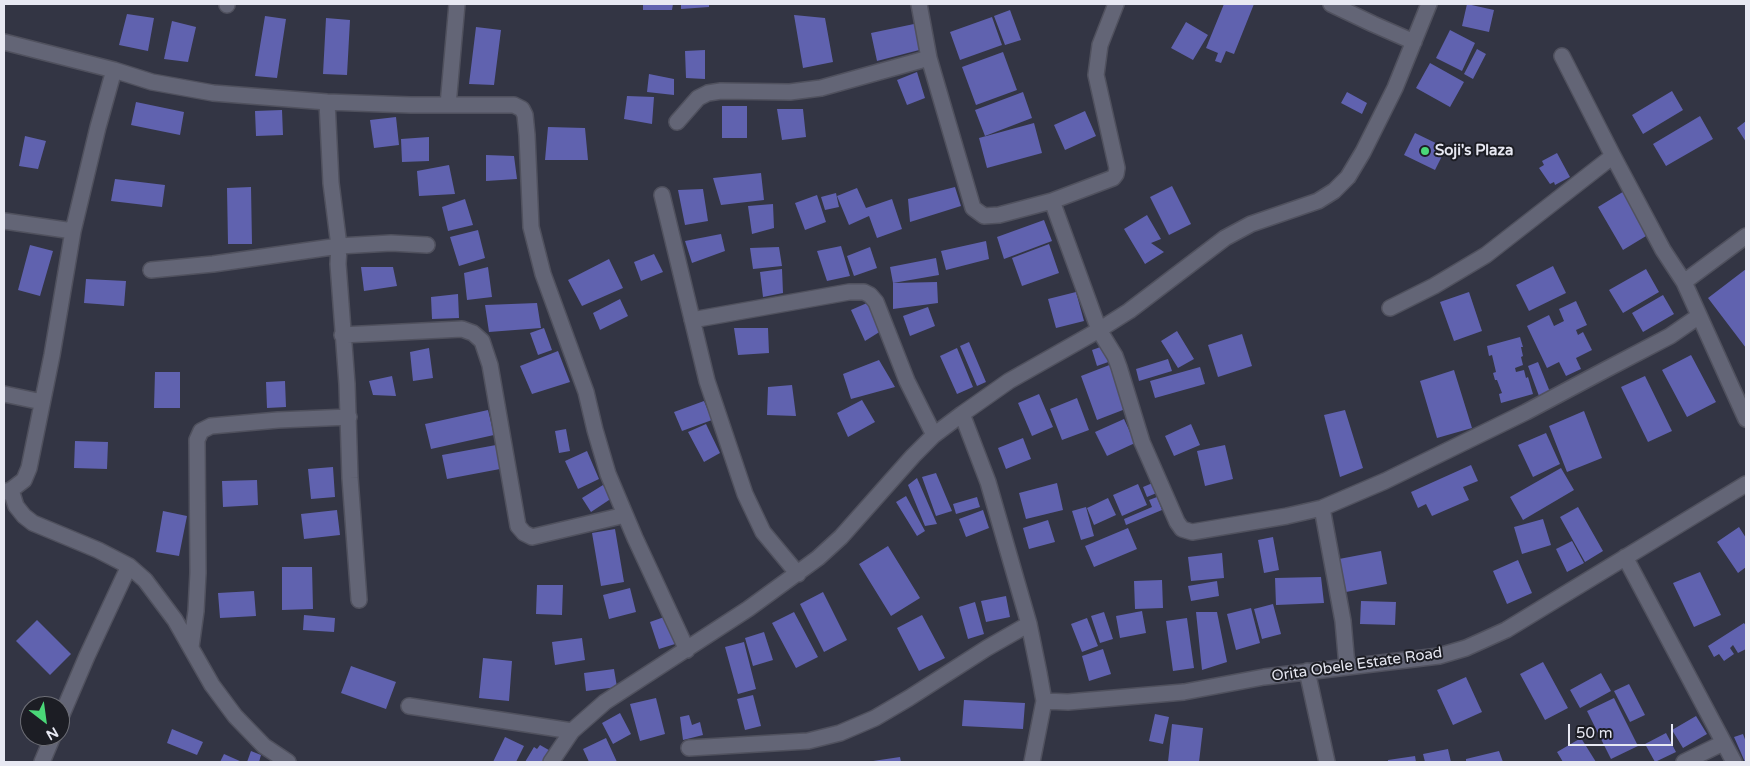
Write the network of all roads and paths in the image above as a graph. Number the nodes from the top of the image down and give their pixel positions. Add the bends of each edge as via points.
1 (457, 4) edge
2 (919, 4) edge
3 (1116, 4) edge
4 (1331, 4) edge
5 (1429, 4) edge
6 (4, 42) edge
7 (1414, 42) junction
8 (1562, 56) dead end
9 (929, 58) junction
10 (114, 70) junction
11 (327, 102) junction
12 (448, 105) junction
13 (677, 122) dead end
14 (1613, 156) junction
15 (662, 195) dead end
16 (1052, 201) junction
17 (4, 221) edge
18 (73, 231) junction
19 (1746, 236) edge
20 (428, 245) dead end
21 (339, 246) junction
22 (151, 270) dead end
23 (1684, 282) junction
24 (1390, 308) dead end
25 (1699, 316) junction
26 (692, 320) junction
27 (1099, 330) junction
28 (342, 335) junction
29 (4, 394) edge
30 (42, 402) junction
31 (962, 414) junction
32 (349, 417) junction
33 (1746, 419) edge
34 (934, 435) junction
35 (1746, 484) edge
36 (8, 491) edge
37 (1322, 508) junction
38 (625, 515) junction
39 (1624, 557) junction
40 (129, 566) junction
41 (798, 574) junction
42 (359, 600) dead end
43 (1029, 624) junction
44 (191, 647) junction
45 (687, 650) junction
46 (1348, 666) junction
47 (1307, 671) junction
48 (70, 696) edge
49 (1044, 701) junction
50 (409, 706) dead end
51 (572, 731) junction
52 (1723, 743) junction
53 (49, 746) edge
54 (690, 748) dead end
55 (42, 762) edge
56 (288, 762) edge
57 (551, 762) edge
58 (1032, 762) edge
59 (1327, 762) edge
60 (1684, 762) edge
61 (1734, 762) edge

1 - 12 street
2 - 9 street
3 - 16 street via 1096,62 1116,174 1113,178
4 - 7 street
5 - 7 street
6 - 10 street
7 - 27 street via 1363,152 1348,177 1334,191 1318,201 1251,224 1225,238
8 - 14 street
9 - 13 street via 821,88 790,92 708,93 698,98
9 - 16 street via 972,208 984,216 999,215
10 - 11 street via 152,82 213,93
10 - 18 street
11 - 12 street
11 - 21 street via 331,183
12 - 38 street via 514,105 525,115 530,227 543,274 586,392 608,474
14 - 23 street
14 - 24 street via 1486,256
15 - 26 street
16 - 27 street
17 - 18 street
18 - 30 street
19 - 23 street
20 - 21 street
21 - 22 street
21 - 28 street
23 - 25 street
25 - 33 street
25 - 37 street via 1670,336 1526,412
26 - 34 street via 864,292 876,302
26 - 41 street via 707,381 745,494 763,532
27 - 31 street via 1010,381
27 - 37 street via 1117,361 1142,442 1182,529 1192,532
28 - 32 street
28 - 38 street via 462,329 473,332 482,341 490,365 518,526 532,537
29 - 30 street
30 - 36 street via 30,468 24,480
31 - 34 street
31 - 43 street via 988,482
32 - 42 street
32 - 44 street via 220,425 201,431 197,440 198,573
34 - 41 street via 841,537
35 - 39 street, Orita Obele Estate Road
36 - 40 street via 16,506 33,523
37 - 46 street
38 - 45 street
39 - 46 street, Orita Obele Estate Road via 1506,630 1466,648 1439,656
39 - 52 street
40 - 44 street via 145,580
40 - 48 street
41 - 45 street
43 - 49 street
43 - 54 street via 875,718 840,733 808,741
44 - 56 street via 212,685 236,716 264,746
45 - 51 street via 605,702
46 - 47 street, Orita Obele Estate Road
47 - 49 street, Orita Obele Estate Road via 1184,692 1068,702
47 - 59 street
49 - 58 street
50 - 51 street
51 - 57 street
52 - 60 street
52 - 61 street
53 - 55 street

